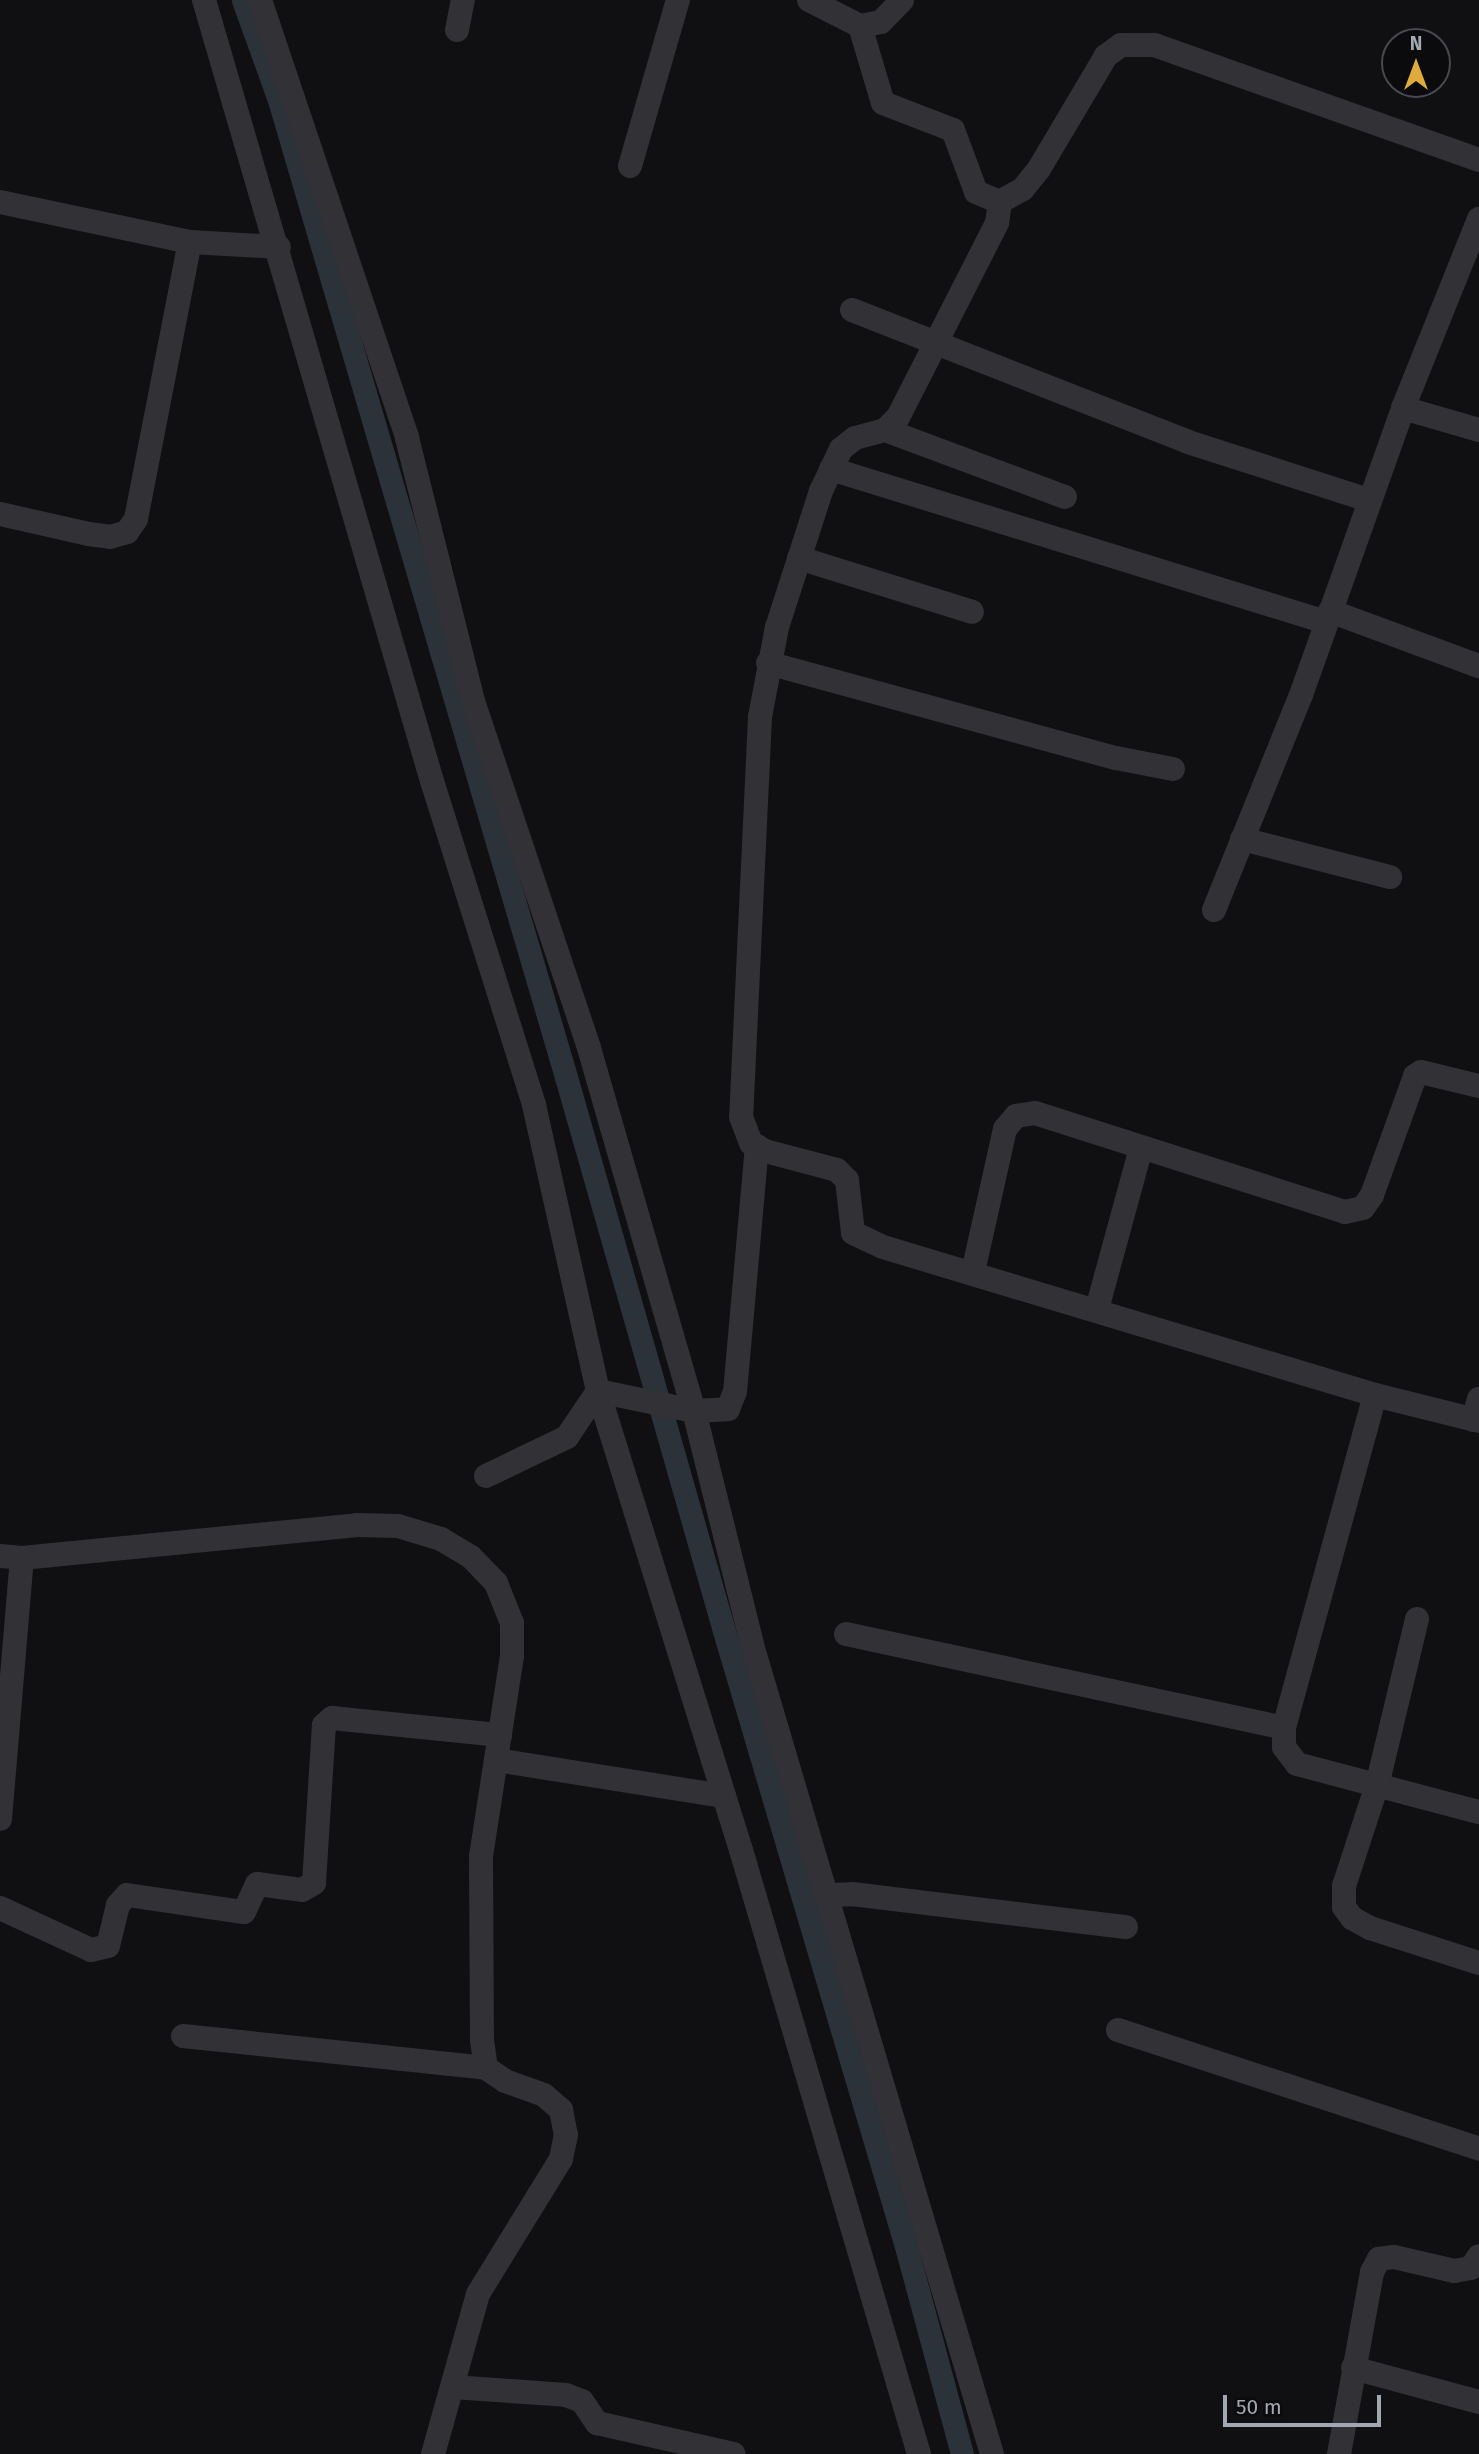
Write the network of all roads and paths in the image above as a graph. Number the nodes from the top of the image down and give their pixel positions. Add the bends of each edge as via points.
1 (204, 0) edge
2 (260, 0) edge
3 (463, 0) edge
4 (678, 0) edge
5 (809, 0) edge
6 (902, 0) edge
7 (860, 26) junction
8 (457, 30) dead end
9 (1479, 160) edge
10 (630, 166) dead end
11 (0, 202) edge
12 (1000, 202) junction
13 (1479, 219) edge
14 (190, 242) junction
15 (279, 247) junction
16 (852, 310) dead end
17 (936, 345) junction
18 (1402, 408) junction
19 (885, 430) junction
20 (1479, 430) edge
21 (831, 469) junction
22 (1065, 497) dead end
23 (1369, 500) junction
24 (0, 514) edge
25 (799, 558) junction
26 (972, 612) dead end
27 (1328, 616) junction
28 (768, 663) junction
29 (1479, 666) edge
30 (1173, 769) dead end
31 (1242, 839) junction
32 (1391, 877) dead end
33 (1214, 910) dead end
34 (1479, 1086) edge
35 (757, 1146) junction
36 (1142, 1149) junction
37 (973, 1272) junction
38 (1097, 1309) junction
39 (606, 1393) junction
40 (1375, 1395) junction
41 (684, 1409) junction
42 (1477, 1413) edge
43 (486, 1476) dead end
44 (11, 1557) edge
45 (1417, 1619) dead end
46 (846, 1634) dead end
47 (1284, 1728) junction
48 (500, 1735) junction
49 (496, 1760) junction
50 (1377, 1785) junction
51 (724, 1796) junction
52 (1479, 1812) edge
53 (0, 1819) edge
54 (829, 1895) junction
55 (0, 1908) edge
56 (1126, 1927) dead end
57 (1479, 1964) edge
58 (1118, 2030) dead end
59 (183, 2036) dead end
60 (486, 2068) junction
61 (1479, 2149) edge
62 (1479, 2256) edge
63 (1353, 2368) junction
64 (453, 2387) junction
65 (1479, 2402) edge
66 (433, 2454) edge
67 (734, 2454) edge
68 (919, 2454) edge
69 (992, 2454) edge
70 (1339, 2454) edge

1 - 15 street
2 - 41 street via 337,218 407,438 473,701 589,1048
3 - 8 street
4 - 10 street
5 - 7 street
6 - 7 street via 881,22
7 - 12 street via 883,103 953,130 976,192
9 - 12 street via 1138,42 1121,45 1106,56 1039,169 1023,189
11 - 14 street
12 - 17 street via 997,223
13 - 18 street
14 - 15 street
14 - 24 street via 127,532 110,537
15 - 39 street via 432,781 534,1105
16 - 17 street
17 - 19 street via 898,417
17 - 23 street via 1188,442
18 - 20 street
18 - 23 street
19 - 21 street via 855,438 841,449
19 - 22 street
21 - 25 street
21 - 27 street
23 - 27 street
25 - 26 street
25 - 28 street
27 - 29 street
27 - 31 street
28 - 30 street via 1116,758
28 - 35 street via 760,717 741,1117 743,1131
31 - 32 street
31 - 33 street
34 - 36 street via 1421,1072 1415,1076 1372,1195 1363,1208 1346,1212
35 - 37 street via 837,1170 847,1180 853,1233 883,1247
35 - 41 street via 735,1392 727,1409
36 - 37 street via 1035,1113 1016,1116 1005,1129
36 - 38 street
37 - 38 street
38 - 40 street
39 - 41 street
39 - 43 street via 568,1437
39 - 51 street
40 - 42 street
40 - 47 street
41 - 54 street
44 - 48 street via 357,1525 398,1527 441,1539 471,1557 496,1583 512,1623 512,1656
44 - 53 street
45 - 50 street
46 - 47 street
47 - 50 street via 1284,1747 1297,1764
48 - 49 street
48 - 55 street via 332,1718 324,1725 314,1883 302,1890 257,1884 244,1912 127,1895 118,1905 108,1946 91,1950
49 - 51 street
49 - 60 street via 481,1857
50 - 52 street
50 - 57 street via 1343,1885 1343,1907 1352,1919 1370,1928
51 - 68 street
54 - 56 street
54 - 69 street
58 - 61 street
59 - 60 street
60 - 64 street via 505,2081 544,2095 561,2110 566,2135 561,2159 478,2294
62 - 63 street via 1471,2268 1454,2271 1394,2257 1379,2259 1372,2272
63 - 65 street
63 - 70 street
64 - 66 street
64 - 67 street via 566,2395 582,2401 597,2423

